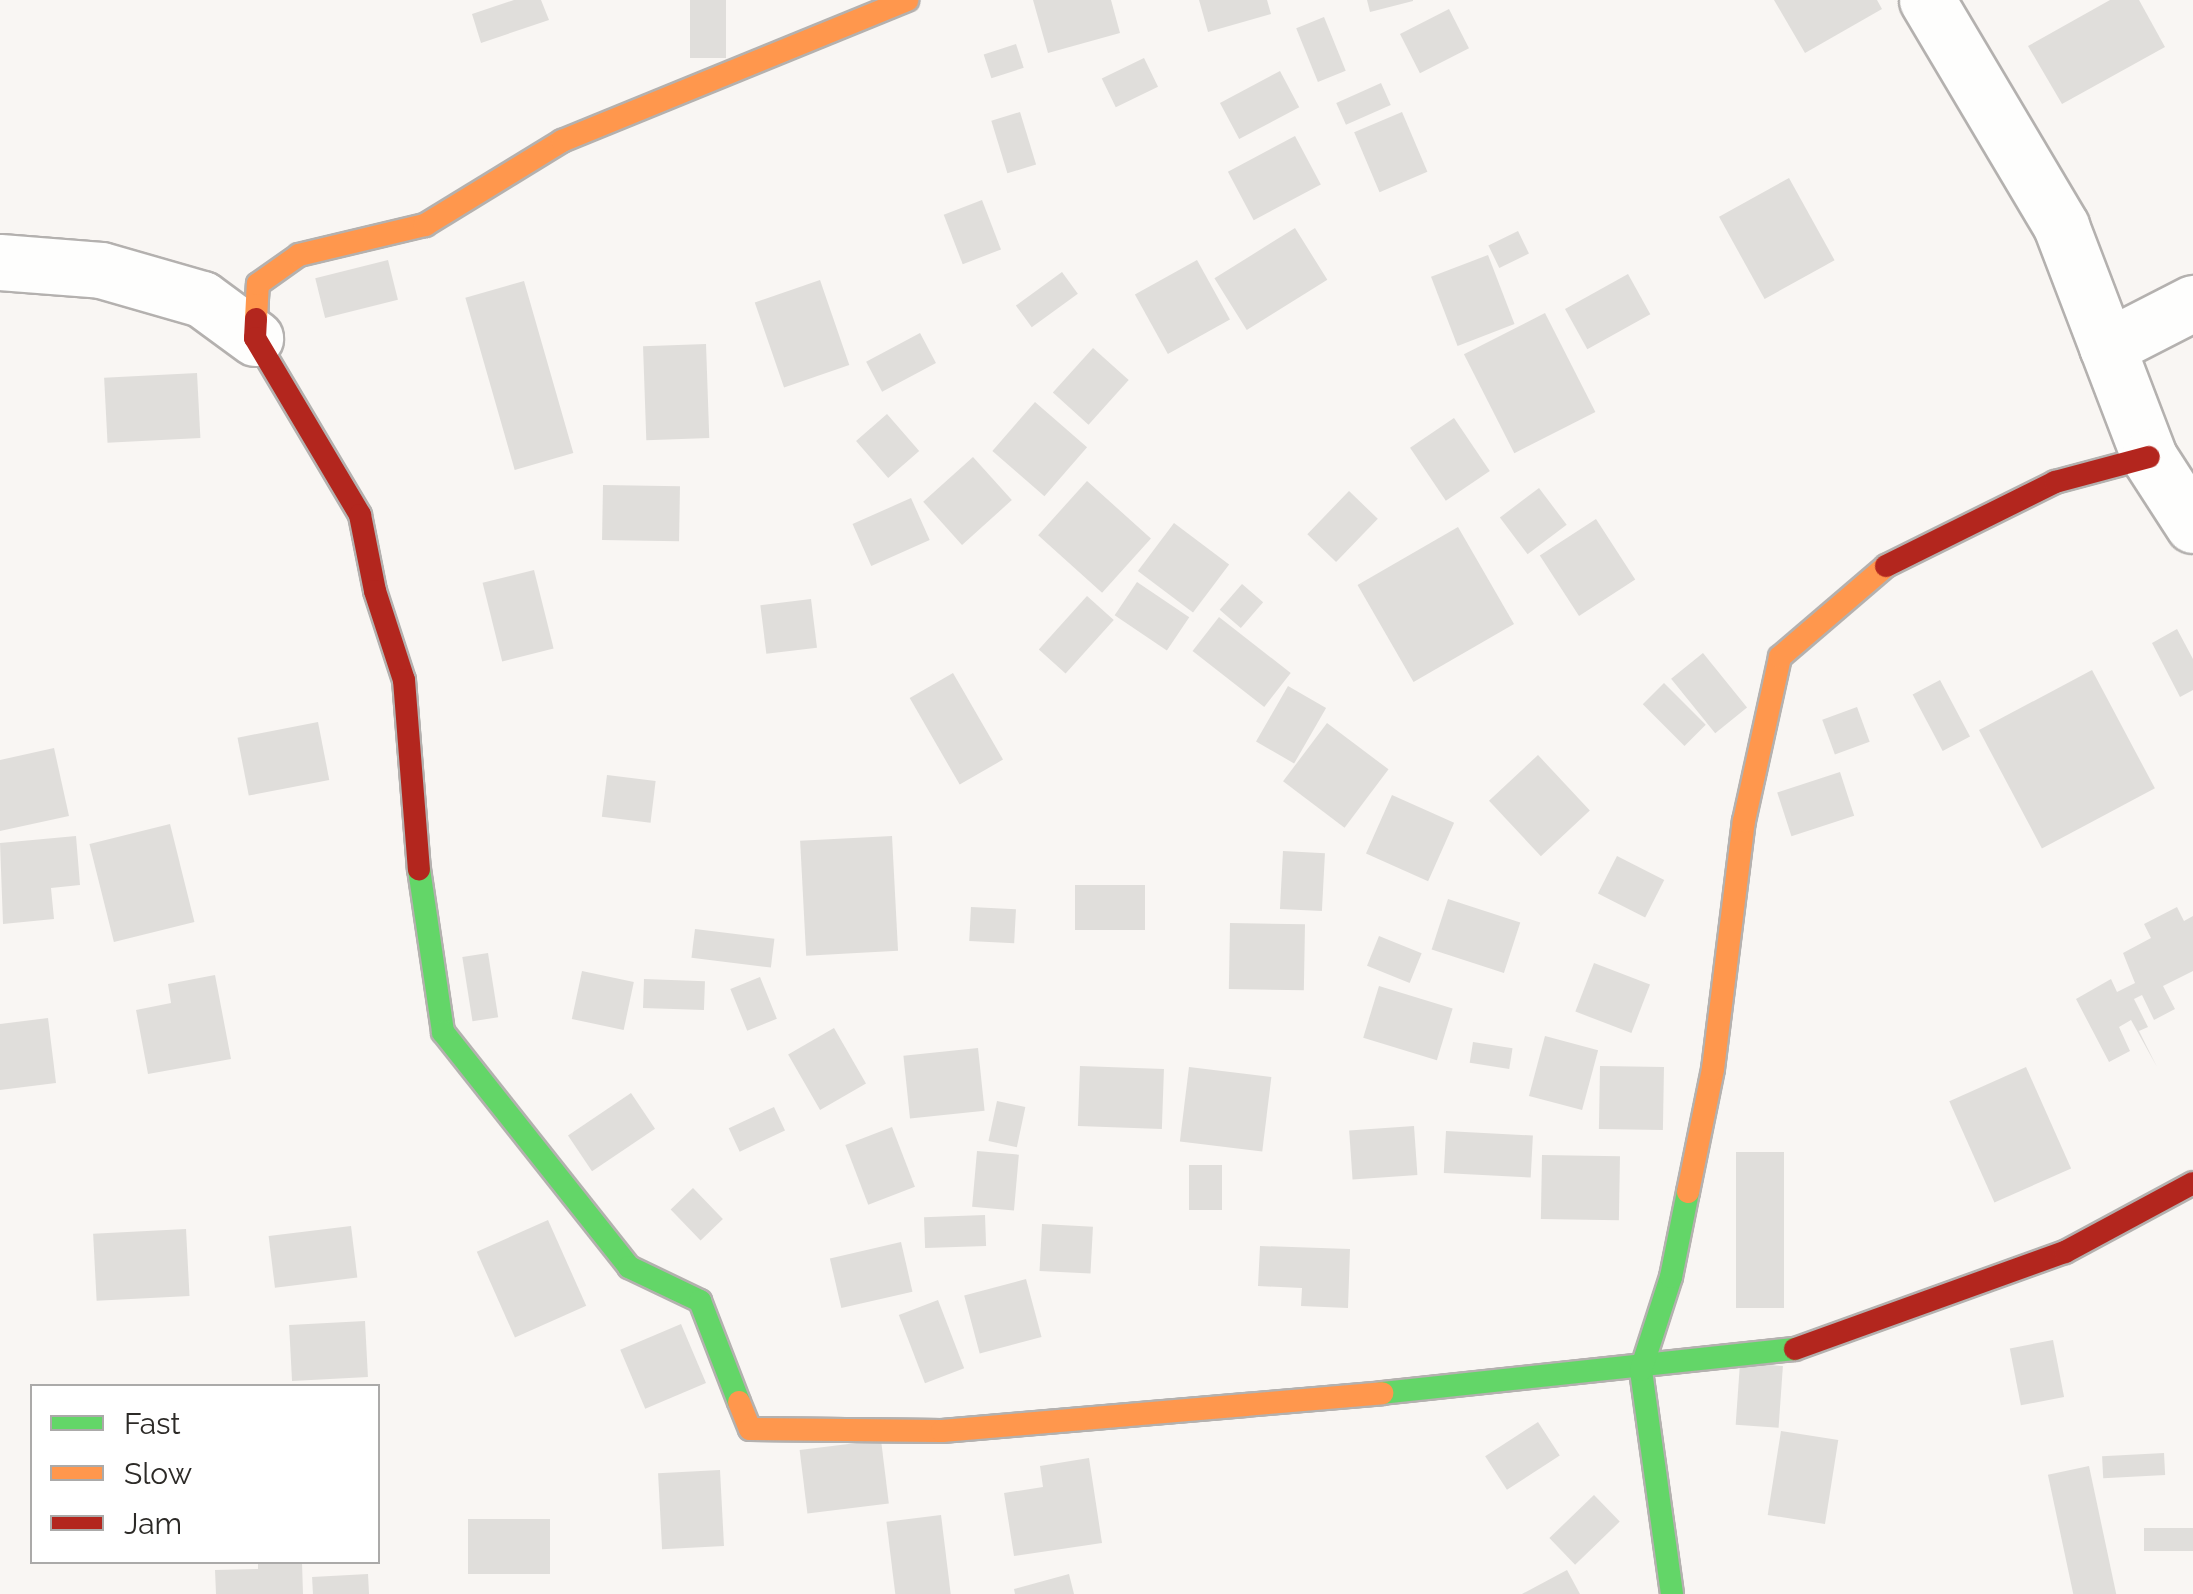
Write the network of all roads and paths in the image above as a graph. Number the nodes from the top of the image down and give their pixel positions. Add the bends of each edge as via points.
1 (907, 0) edge
2 (1928, 0) edge
3 (0, 262) edge
4 (2193, 303) edge
5 (255, 338) junction
6 (2107, 347) junction
7 (2150, 457) junction
8 (2193, 525) edge
9 (2193, 1183) edge
10 (1641, 1370) junction
11 (1672, 1594) edge

1 - 5 street via 562,141 425,225 299,256 258,284
2 - 6 street via 2061,226
3 - 5 street via 100,270 202,298
4 - 6 street
5 - 10 street via 360,515 375,591 404,680 425,940 444,1032 628,1267 700,1301 750,1429 942,1430
6 - 7 street
7 - 8 street
7 - 10 street via 2055,482 1888,566 1780,657 1744,822 1713,1069 1670,1277
9 - 10 street via 2065,1252 1846,1338
10 - 11 street

